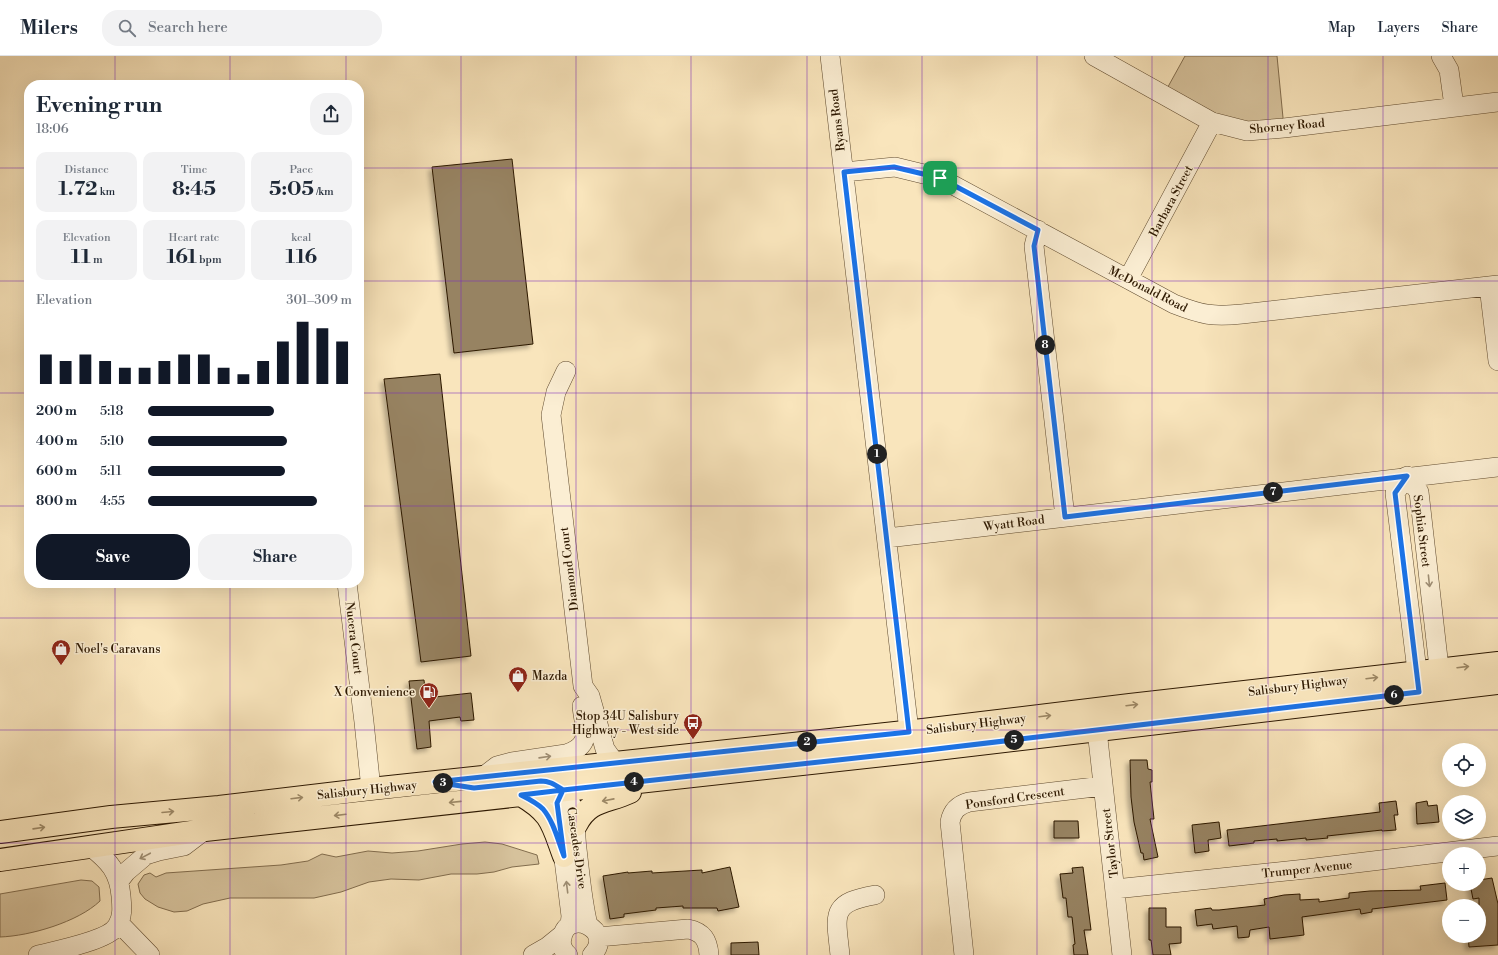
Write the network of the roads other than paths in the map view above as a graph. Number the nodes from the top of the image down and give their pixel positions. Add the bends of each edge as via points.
1 (830, 56) edge
2 (1094, 56) edge
3 (1441, 56) edge
4 (1498, 102) edge
5 (1454, 106) junction
6 (1212, 122) junction
7 (844, 172) junction
8 (1038, 230) junction
9 (1128, 280) junction
10 (1493, 286) edge
11 (1498, 361) edge
12 (566, 370) dead end
13 (1498, 467) edge
14 (1407, 476) junction
15 (1065, 517) junction
16 (887, 538) junction
17 (348, 588) edge
18 (1498, 663) edge
19 (1440, 680) junction
20 (1418, 683) junction
21 (1498, 684) edge
22 (583, 686) junction
23 (1095, 720) junction
24 (910, 742) junction
25 (615, 763) junction
26 (588, 766) junction
27 (483, 777) junction
28 (657, 780) junction
29 (435, 782) junction
30 (1103, 786) junction
31 (371, 789) junction
32 (563, 790) junction
33 (521, 795) junction
34 (576, 825) junction
35 (205, 830) junction
36 (0, 833) edge
37 (147, 838) junction
38 (90, 846) junction
39 (1498, 846) edge
40 (564, 856) junction
41 (0, 860) edge
42 (119, 881) junction
43 (1115, 889) junction
44 (875, 894) dead end
45 (119, 922) junction
46 (580, 930) junction
47 (560, 954) edge
48 (38, 955) edge
49 (150, 955) edge
50 (532, 955) edge
51 (592, 955) edge
52 (709, 955) edge
53 (840, 955) edge
54 (964, 955) edge
55 (1122, 955) edge

1 - 7 street, Ryans Road
2 - 6 street, Shorney Road
3 - 5 street via 1450,70
4 - 5 street, Shorney Road
5 - 6 street, Shorney Road via 1247,131
6 - 9 street, Barbara Street
7 - 8 street, McDonald Road via 894,167 940,178
7 - 16 street, Ryans Road
8 - 9 street, McDonald Road
8 - 15 street via 1034,246
9 - 10 street, McDonald Road via 1195,313 1222,316
10 - 11 street
12 - 22 street, Diamond Court via 556,392 551,415
13 - 14 street, Wyatt Road
14 - 15 street, Wyatt Road
14 -> 19 street, Sophia Street via 1419,492
14 - 20 street, Sophia Street via 1395,493
15 - 16 street, Wyatt Road
16 - 24 street, Ryans Road
17 - 31 street, Nucera Court
19 -> 18 main road, Salisbury Highway
19 - 20 main road, Salisbury Highway
19 - 21 main road, Salisbury Highway
20 - 23 main road, Salisbury Highway
22 - 25 street, Diamond Court via 590,696 606,749
27 -> 22 street via 497,766 566,754 579,748 585,740 586,731 582,708
23 - 24 main road, Salisbury Highway
23 - 30 street, Taylor Street
24 - 25 main road, Salisbury Highway
24 - 28 main road, Salisbury Highway
25 - 26 main road, Salisbury Highway
26 - 27 main road, Salisbury Highway
26 - 32 main road
27 - 29 main road, Salisbury Highway
28 - 32 main road, Salisbury Highway
28 -> 34 main road via 618,798 595,804 584,812
29 - 31 main road, Salisbury Highway
29 - 32 main road via 474,788 549,781
30 - 43 street, Taylor Street
30 - 54 street, Ponsford Crescent via 969,802 956,809 950,822
36 -> 31 main road, Salisbury Highway via 111,817
32 - 33 main road, Salisbury Highway
32 - 34 street, Cascades Drive via 570,800
32 - 40 street, Cascades Drive via 557,803
33 -> 35 main road, Salisbury Highway
33 - 40 main road via 535,803 548,816
34 - 46 street, Cascades Drive
35 - 37 main road, Salisbury Highway
35 -> 42 street via 184,846 146,855
36 - 37 main road via 18,842 34,844 128,831
37 - 38 main road, Salisbury Highway
38 - 41 main road, Salisbury Highway
38 - 42 street via 108,861
39 - 43 street, Trumper Avenue
46 -> 40 street, Cascades Drive via 571,916
42 - 45 street via 122,914
43 - 55 street, Taylor Street
44 - 53 street via 852,900 838,912
45 - 48 street via 109,934 98,939
45 - 49 street
46 - 47 street via 561,944
46 - 50 street
46 - 51 street via 597,947
46 - 52 street via 688,929 702,935

